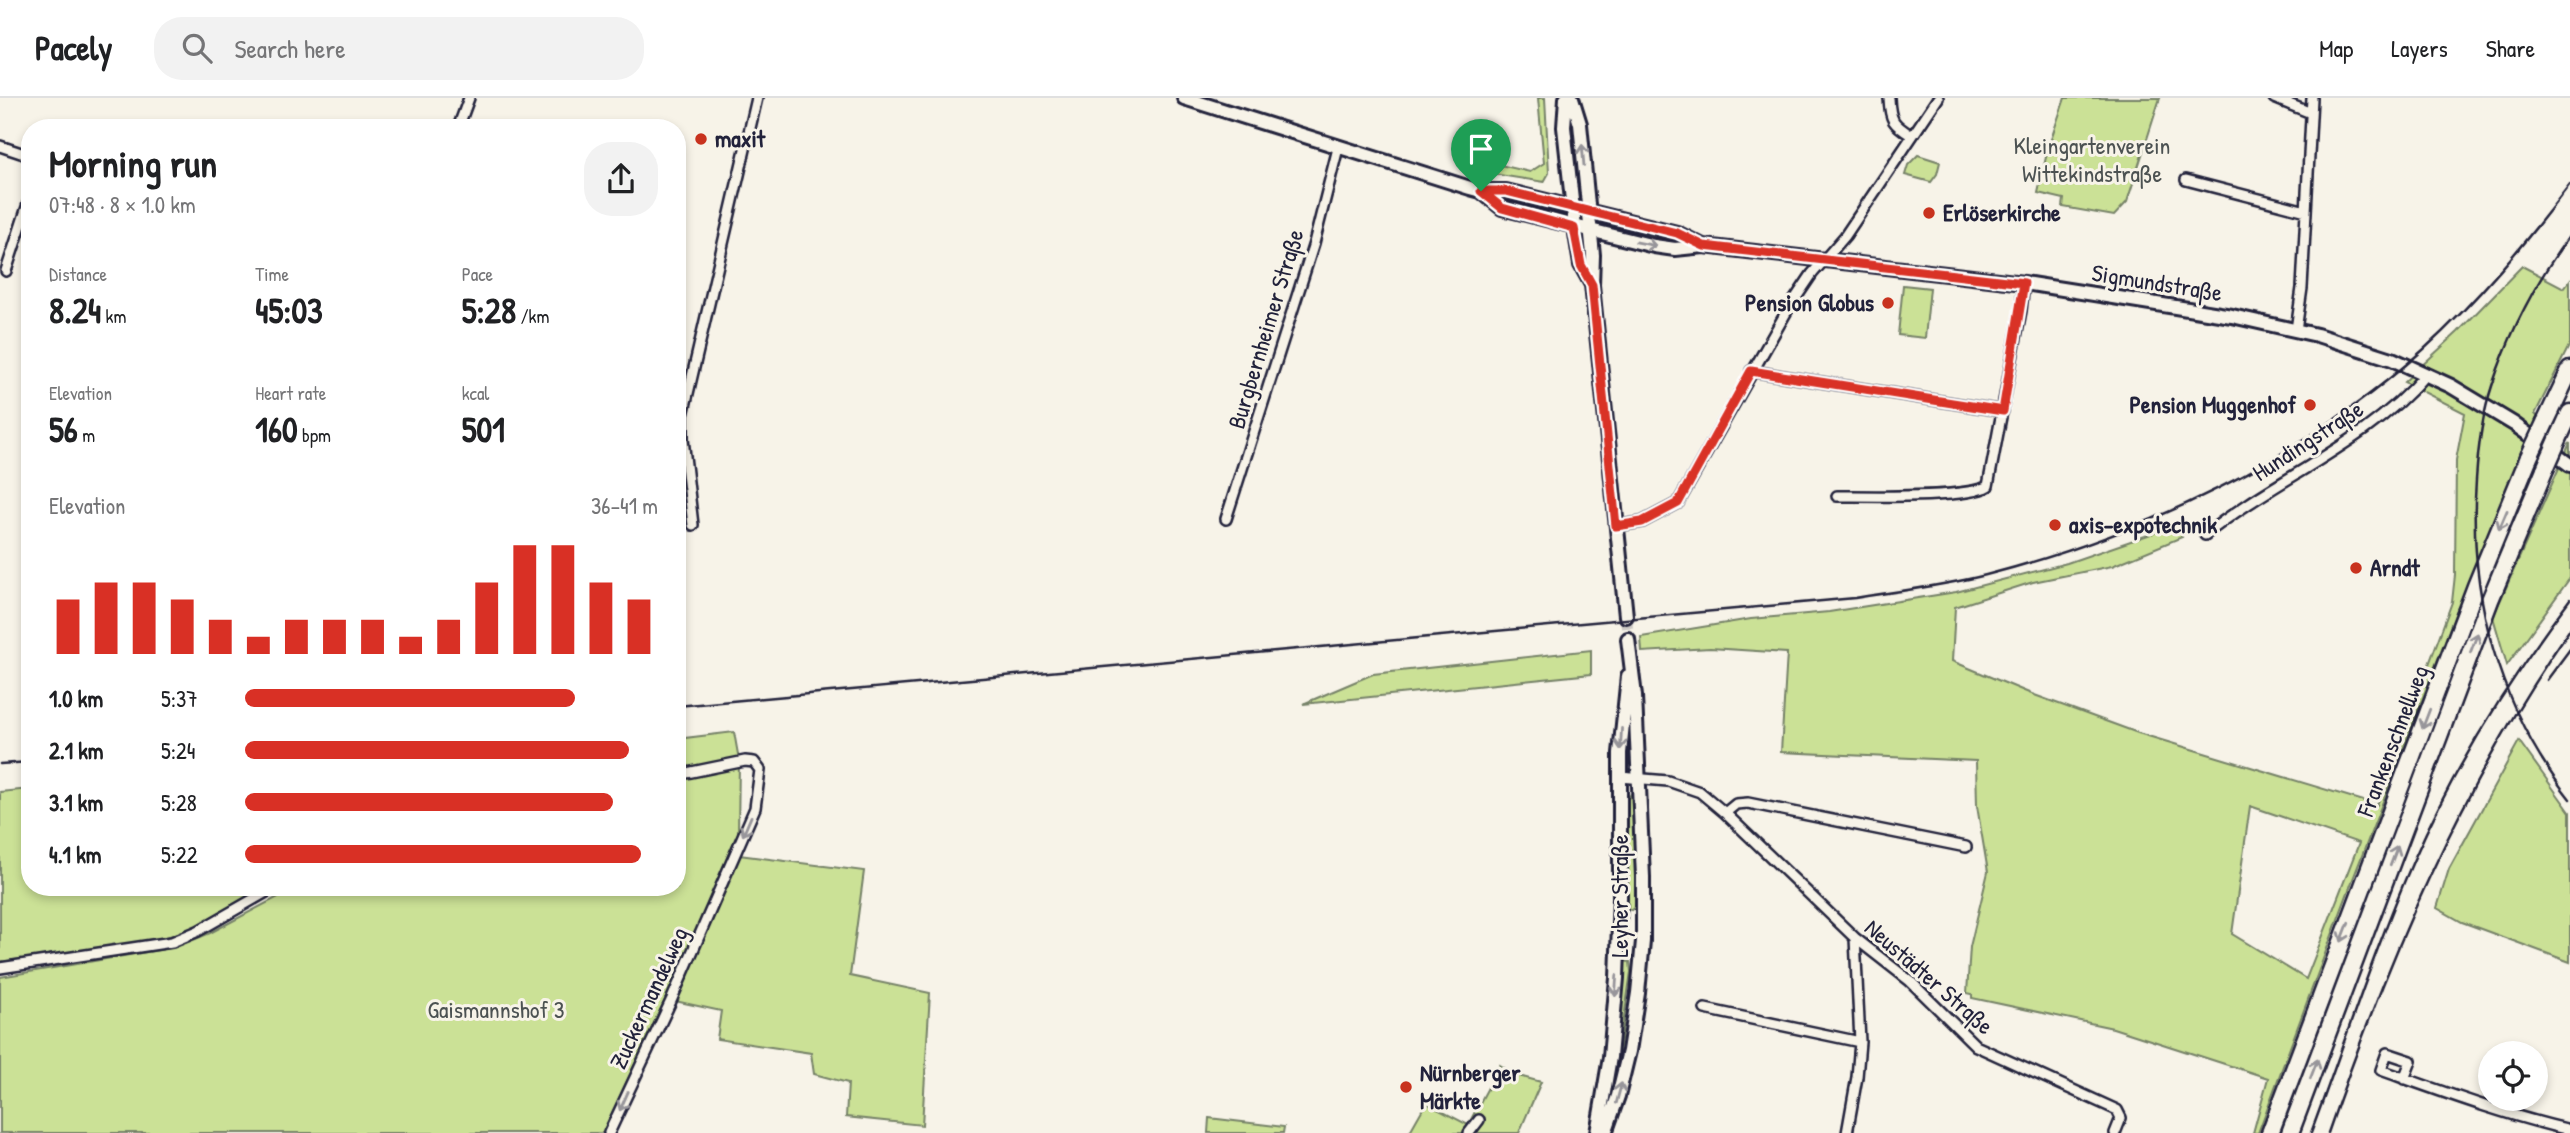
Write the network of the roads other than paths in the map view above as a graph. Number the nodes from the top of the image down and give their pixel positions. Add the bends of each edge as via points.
1 (469, 98) edge
2 (757, 98) edge
3 (1184, 98) edge
4 (1566, 98) edge
5 (1572, 98) edge
6 (1889, 98) edge
7 (1938, 98) edge
8 (2274, 98) edge
9 (2312, 98) edge
10 (2311, 113) junction
11 (461, 119) edge
12 (1912, 136) junction
13 (0, 146) edge
14 (1338, 148) junction
15 (21, 153) edge
16 (2186, 180) dead end
17 (1481, 191) junction
18 (1572, 208) junction
19 (2306, 211) junction
20 (1588, 212) junction
21 (21, 225) edge
22 (1574, 228) junction
23 (1590, 232) junction
24 (1704, 246) junction
25 (1826, 260) junction
26 (6, 271) dead end
27 (2024, 283) junction
28 (1592, 285) junction
29 (2296, 330) junction
30 (2570, 370) edge
31 (1751, 371) junction
32 (2426, 374) junction
33 (686, 402) edge
34 (2003, 411) junction
35 (2570, 413) edge
36 (2570, 465) edge
37 (686, 470) edge
38 (1837, 496) dead end
39 (1226, 520) dead end
40 (693, 525) dead end
41 (1616, 526) junction
42 (2206, 535) dead end
43 (1626, 616) tunnel mouth
44 (1628, 639) tunnel mouth
45 (1629, 655) junction
46 (686, 773) edge
47 (1620, 777) junction
48 (1639, 779) junction
49 (1725, 813) junction
50 (1966, 847) dead end
51 (259, 896) edge
52 (1855, 938) junction
53 (0, 968) edge
54 (1705, 1009) dead end
55 (1860, 1042) junction
56 (2404, 1079) dead end
57 (1479, 1120) dead end
58 (2570, 1130) edge
59 (609, 1133) edge
60 (1469, 1133) edge
61 (1597, 1133) edge
62 (1605, 1133) edge
63 (1847, 1133) edge
64 (2115, 1133) edge
65 (2270, 1133) edge
66 (2290, 1133) edge

1 - 11 street
2 - 33 street
3 - 14 main road, Sigmundstraße
4 - 18 main road via 1564,127
20 -> 5 main road via 1580,124
6 - 12 street via 1890,116
7 - 12 street
8 - 10 street
9 - 10 street
10 - 19 street
12 - 25 street
13 - 15 street
14 - 17 main road, Sigmundstraße
14 - 39 street, Burgbernheimer Straße via 1314,243
16 - 19 street
17 - 18 main road, Sigmundstraße via 1506,191
17 - 22 main road, Sigmundstraße via 1502,208
18 - 20 main road, Sigmundstraße
18 - 22 main road
19 - 29 street
20 - 23 main road
20 - 24 main road, Sigmundstraße via 1677,233
21 - 26 street
22 - 23 main road, Sigmundstraße
22 - 28 main road via 1581,265
23 -> 24 main road, Sigmundstraße via 1675,249
23 - 28 main road
24 - 25 main road, Sigmundstraße
25 - 27 main road, Sigmundstraße
25 - 31 street via 1800,290
27 - 29 main road, Sigmundstraße
27 - 34 street
28 - 41 main road
29 - 32 main road, Sigmundstraße via 2364,349
30 -> 65 highway, Frankenschnellweg, bridge via 2476,586
31 - 34 street
31 - 41 street via 1678,503 1642,522
32 - 36 main road, Sigmundstraße via 2503,417
32 - 42 street, Hundingstraße via 2373,422 2237,509
34 - 38 street via 1990,481 1983,489
66 -> 35 highway, Frankenschnellweg, bridge via 2490,600
37 - 40 street
41 - 43 main road
44 - 45 main road, Leyher Straße
45 -> 47 main road, Leyher Straße
45 - 48 main road, Leyher Straße
46 -> 59 street, Zuckermandelweg via 754,762 760,770 755,808
47 - 48 street, Neustädter Straße
47 -> 61 main road, Leyher Straße via 1616,978 1610,1057
48 - 49 street, Neustädter Straße via 1688,787
62 -> 48 main road, Leyher Straße via 1629,1051 1641,965
49 - 50 street via 1736,804 1748,803
49 - 52 street, Neustädter Straße
51 - 53 street via 172,942
52 - 55 street
52 - 64 street, Neustädter Straße via 1910,981 1976,1046 2117,1110 2121,1118
54 - 55 street
55 - 63 street
56 - 58 street via 2515,1117
57 - 60 street

